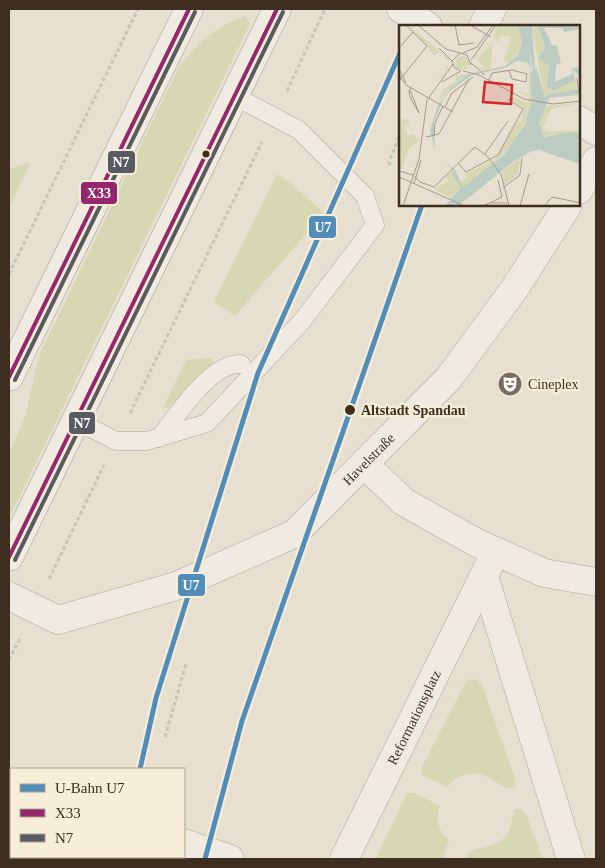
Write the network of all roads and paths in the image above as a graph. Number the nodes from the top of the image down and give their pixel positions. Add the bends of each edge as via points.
1 (138, 9) edge
2 (189, 9) edge
3 (277, 9) edge
4 (325, 9) edge
5 (400, 9) edge
6 (492, 9) edge
7 (426, 25) edge
8 (484, 25) edge
9 (234, 96) junction
10 (274, 117) junction
11 (580, 121) edge
12 (596, 130) edge
13 (399, 137) edge
14 (596, 161) edge
15 (390, 165) dead end
16 (580, 188) edge
17 (567, 206) edge
18 (9, 274) edge
19 (241, 364) dead end
20 (9, 377) edge
21 (76, 420) junction
22 (159, 438) junction
23 (116, 441) junction
24 (364, 464) junction
25 (496, 551) junction
26 (9, 557) edge
27 (484, 576) junction
28 (596, 582) edge
29 (9, 596) edge
30 (34, 608) junction
31 (9, 660) edge
32 (186, 664) dead end
33 (165, 737) dead end
34 (185, 843) edge
35 (230, 859) edge
36 (344, 859) edge
37 (571, 859) edge

1 - 18 path
2 - 20 street
3 - 9 street
4 - 10 path
5 - 7 street
6 - 8 street
9 - 10 lane
9 - 21 street
10 - 22 lane via 299,130 365,196 375,225 302,321 207,423
10 - 23 path
11 - 12 street
13 - 15 path
14 - 16 street
17 - 24 street, Havelstraße via 515,288 448,378
19 - 22 lane via 230,365 216,373 198,389
21 - 23 lane
21 - 26 street
22 - 23 lane
23 - 30 path
24 - 25 street via 404,502
24 - 30 street, Havelstraße via 294,534 184,583 58,620
25 - 27 street, Reformationsplatz
25 - 28 street via 544,573
27 - 36 street, Reformationsplatz
27 - 37 street
29 - 30 street, Havelstraße
30 - 31 path
32 - 33 path
34 - 35 street

